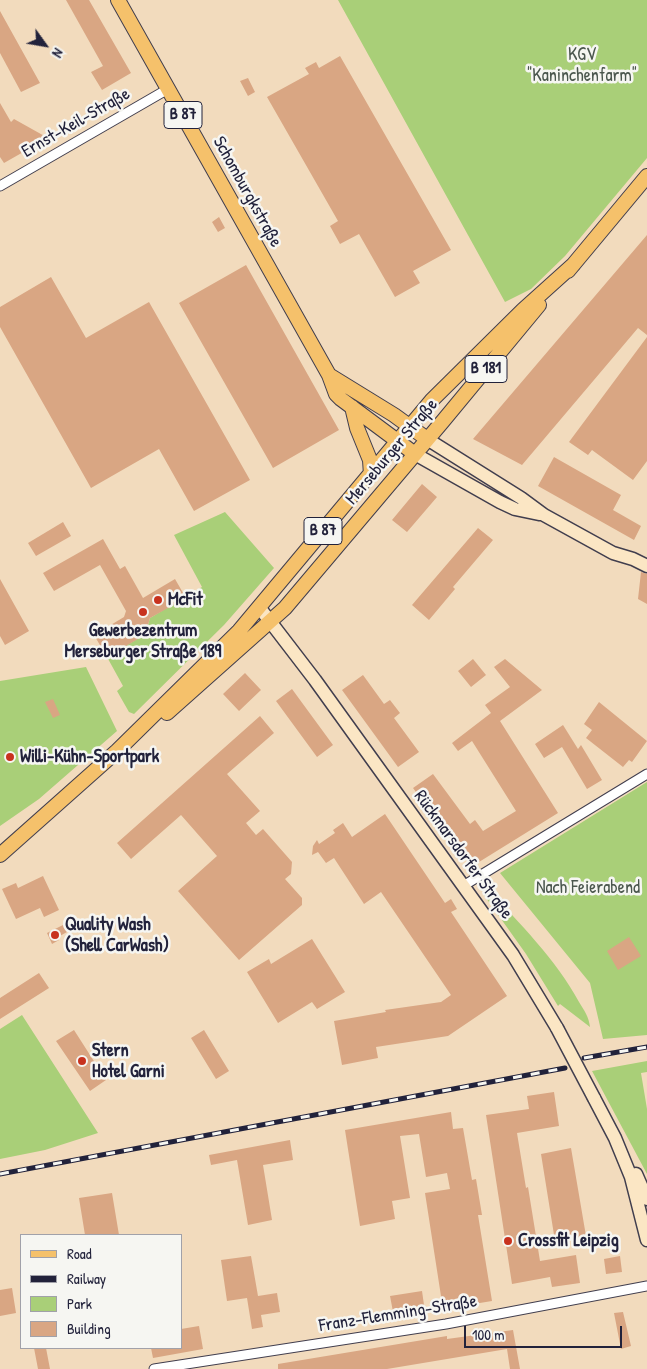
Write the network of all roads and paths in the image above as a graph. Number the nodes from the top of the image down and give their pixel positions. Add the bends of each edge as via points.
1 (118, 0) edge
2 (168, 89) junction
3 (647, 176) edge
4 (0, 186) edge
5 (573, 265) junction
6 (329, 375) junction
7 (352, 407) junction
8 (410, 426) junction
9 (427, 439) junction
10 (398, 442) junction
11 (415, 454) junction
12 (371, 475) junction
13 (544, 515) junction
14 (647, 566) edge
15 (259, 607) junction
16 (270, 621) junction
17 (117, 751) junction
18 (647, 774) edge
19 (0, 855) edge
20 (463, 886) junction
21 (615, 1138) junction
22 (647, 1198) edge
23 (647, 1240) edge
24 (647, 1286) edge
25 (154, 1369) edge

1 - 2 main road, Schomburgkstraße / B 87
2 - 4 street, Ernst-Keil-Straße
2 - 6 main road, Schomburgkstraße / B 87
3 - 5 main road, Merseburger Straße / B 181
5 - 8 main road, Merseburger Straße / B 181 via 464,368
5 - 9 main road, Merseburger Straße / B 181
6 - 7 main road, Schomburgkstraße / B 87 via 336,394
6 - 8 main road, Schomburgkstraße / B 87
7 - 10 main road, Schomburgkstraße
7 - 12 main road via 370,460
8 - 9 main road, Schomburgkstraße / B 87
8 - 10 main road, Merseburger Straße / B 181
9 - 11 main road, Merseburger Straße / B 87
9 - 13 main road
10 - 11 main road, Schomburgkstraße
10 - 12 main road, Merseburger Straße / B 181
11 - 13 main road via 500,502
11 - 16 main road, Merseburger Straße / B 87 via 285,608
12 - 15 main road, Merseburger Straße / B 87
13 - 14 main road via 614,553
15 - 16 main road, Rückmarsdorfer Straße
15 - 17 main road, Merseburger Straße / B 87 via 239,631
16 - 17 main road, Merseburger Straße / B 87 via 161,718
16 - 20 main road, Rückmarsdorfer Straße
17 - 19 main road, Merseburger Straße / B 87
18 - 20 street
20 - 21 main road, Rückmarsdorfer Straße, bridge via 513,955 558,1028
21 - 22 main road, Rückmarsdorfer Straße
21 - 23 main road, Rückmarsdorfer Straße via 631,1177
24 - 25 street, Franz-Flemming-Straße via 446,1324

